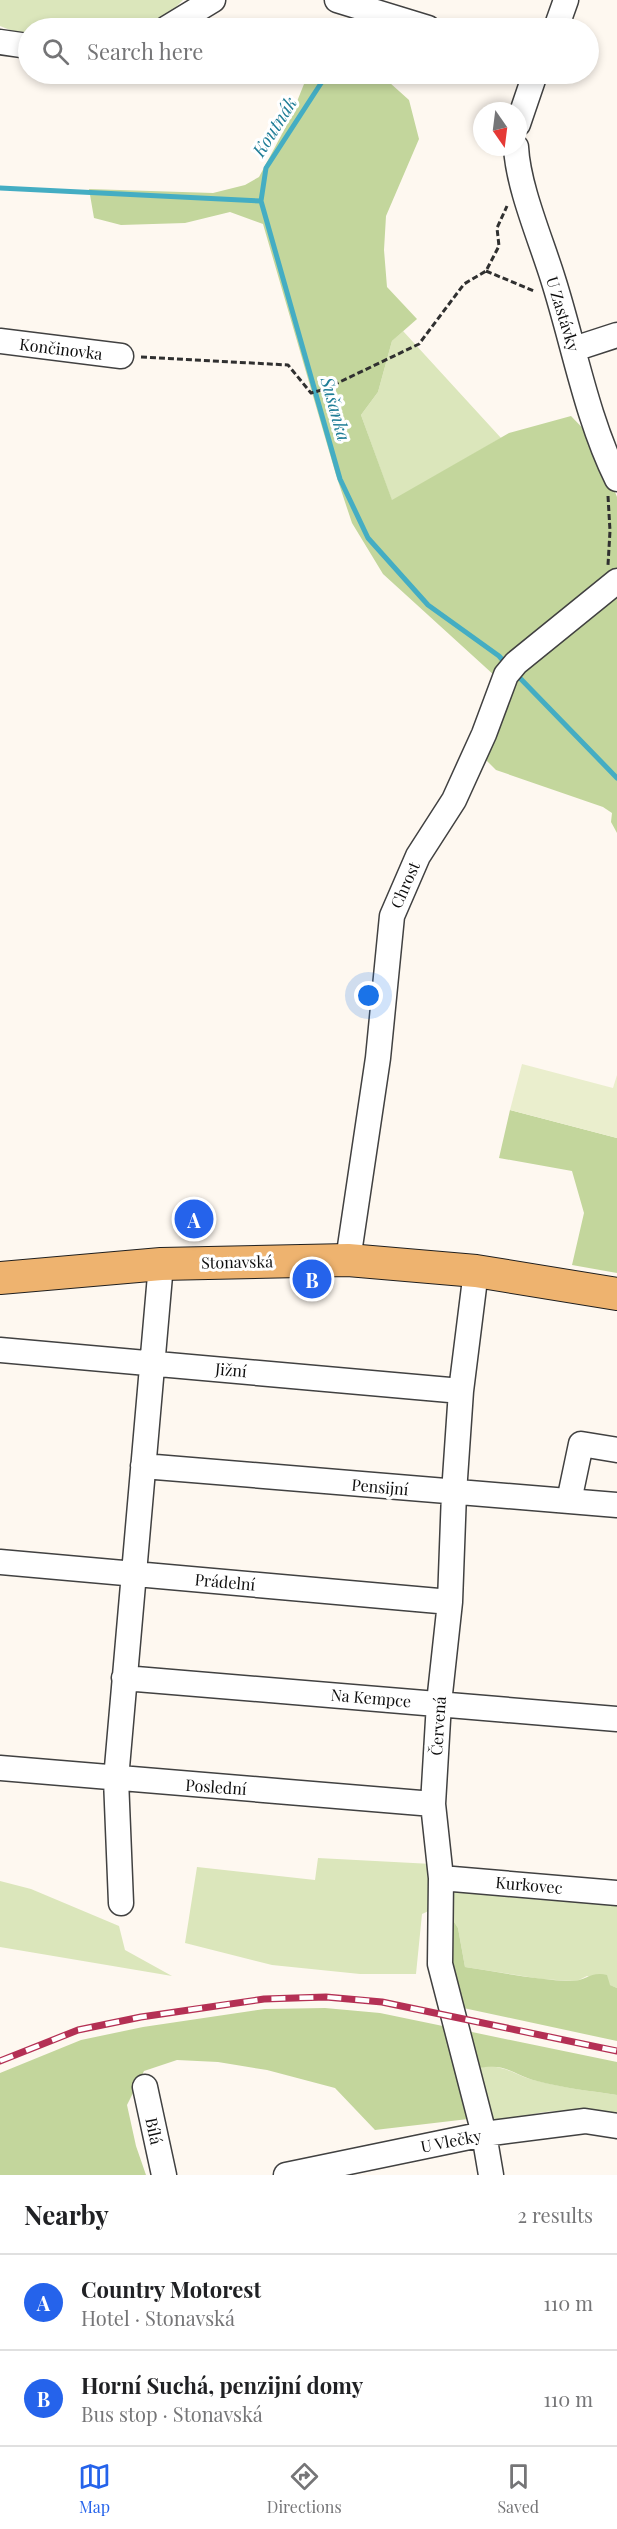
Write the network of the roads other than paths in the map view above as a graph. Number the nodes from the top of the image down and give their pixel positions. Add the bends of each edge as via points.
1 (213, 0) edge
2 (337, 0) edge
3 (566, 0) edge
4 (183, 18) edge
5 (396, 18) edge
6 (560, 18) edge
7 (0, 42) edge
8 (18, 45) edge
9 (532, 84) edge
10 (525, 102) edge
11 (518, 156) edge
12 (617, 335) edge
13 (0, 341) edge
14 (574, 350) junction
15 (121, 356) road end
16 (612, 487) edge
17 (612, 584) edge
18 (348, 1260) junction
19 (161, 1264) junction
20 (476, 1271) junction
21 (0, 1278) edge
22 (617, 1294) edge
23 (0, 1350) edge
24 (151, 1363) junction
25 (461, 1391) junction
26 (617, 1450) edge
27 (143, 1466) junction
28 (454, 1493) junction
29 (569, 1501) junction
30 (617, 1505) edge
31 (0, 1562) edge
32 (135, 1574) junction
33 (450, 1602) junction
34 (124, 1678) junction
35 (439, 1703) junction
36 (617, 1719) edge
37 (0, 1768) edge
38 (116, 1779) junction
39 (433, 1804) junction
40 (441, 1878) junction
41 (617, 1893) edge
42 (121, 1904) dead end
43 (145, 2087) dead end
44 (617, 2126) edge
45 (484, 2134) junction
46 (164, 2175) edge
47 (286, 2175) edge
48 (491, 2175) edge

1 - 4 street
2 - 5 street
3 - 6 street
7 - 8 street
9 - 10 street
11 - 14 street, U Zastávky
12 - 14 street
13 - 15 street, Končinovka
14 - 16 street, U Zastávky
17 - 18 street, Chrost via 511,669 454,800 418,856 392,916 378,1058
18 - 19 main road, Stonavská
18 - 20 main road, Stonavská
19 - 21 main road, Stonavská
19 - 24 street
20 - 22 main road, Stonavská
20 - 25 street, Červená
23 - 24 street, Jižní
24 - 25 street, Jižní
24 - 27 street
25 - 28 street, Červená
26 - 29 street via 581,1444
27 - 28 street, Pensijní
27 - 32 street
28 - 29 street, Pensijní
28 - 33 street, Červená
29 - 30 street, Pensijní
31 - 32 street, Prádelní
32 - 33 street, Prádelní
32 - 34 street
33 - 35 street, Červená
34 - 35 street, Na Kempce
34 - 38 street
35 - 36 street, Na Kempce
35 - 39 street, Červená
37 - 38 street, Poslední
38 - 39 street, Poslední
38 - 42 street
39 - 40 street, Červená
40 - 41 street, Kurkovec
40 - 45 street, Červená via 440,1964
43 - 46 street, Bílá
44 - 45 street, U Vlečky via 585,2121
45 - 47 street, U Vlečky
45 - 48 street, Červená

